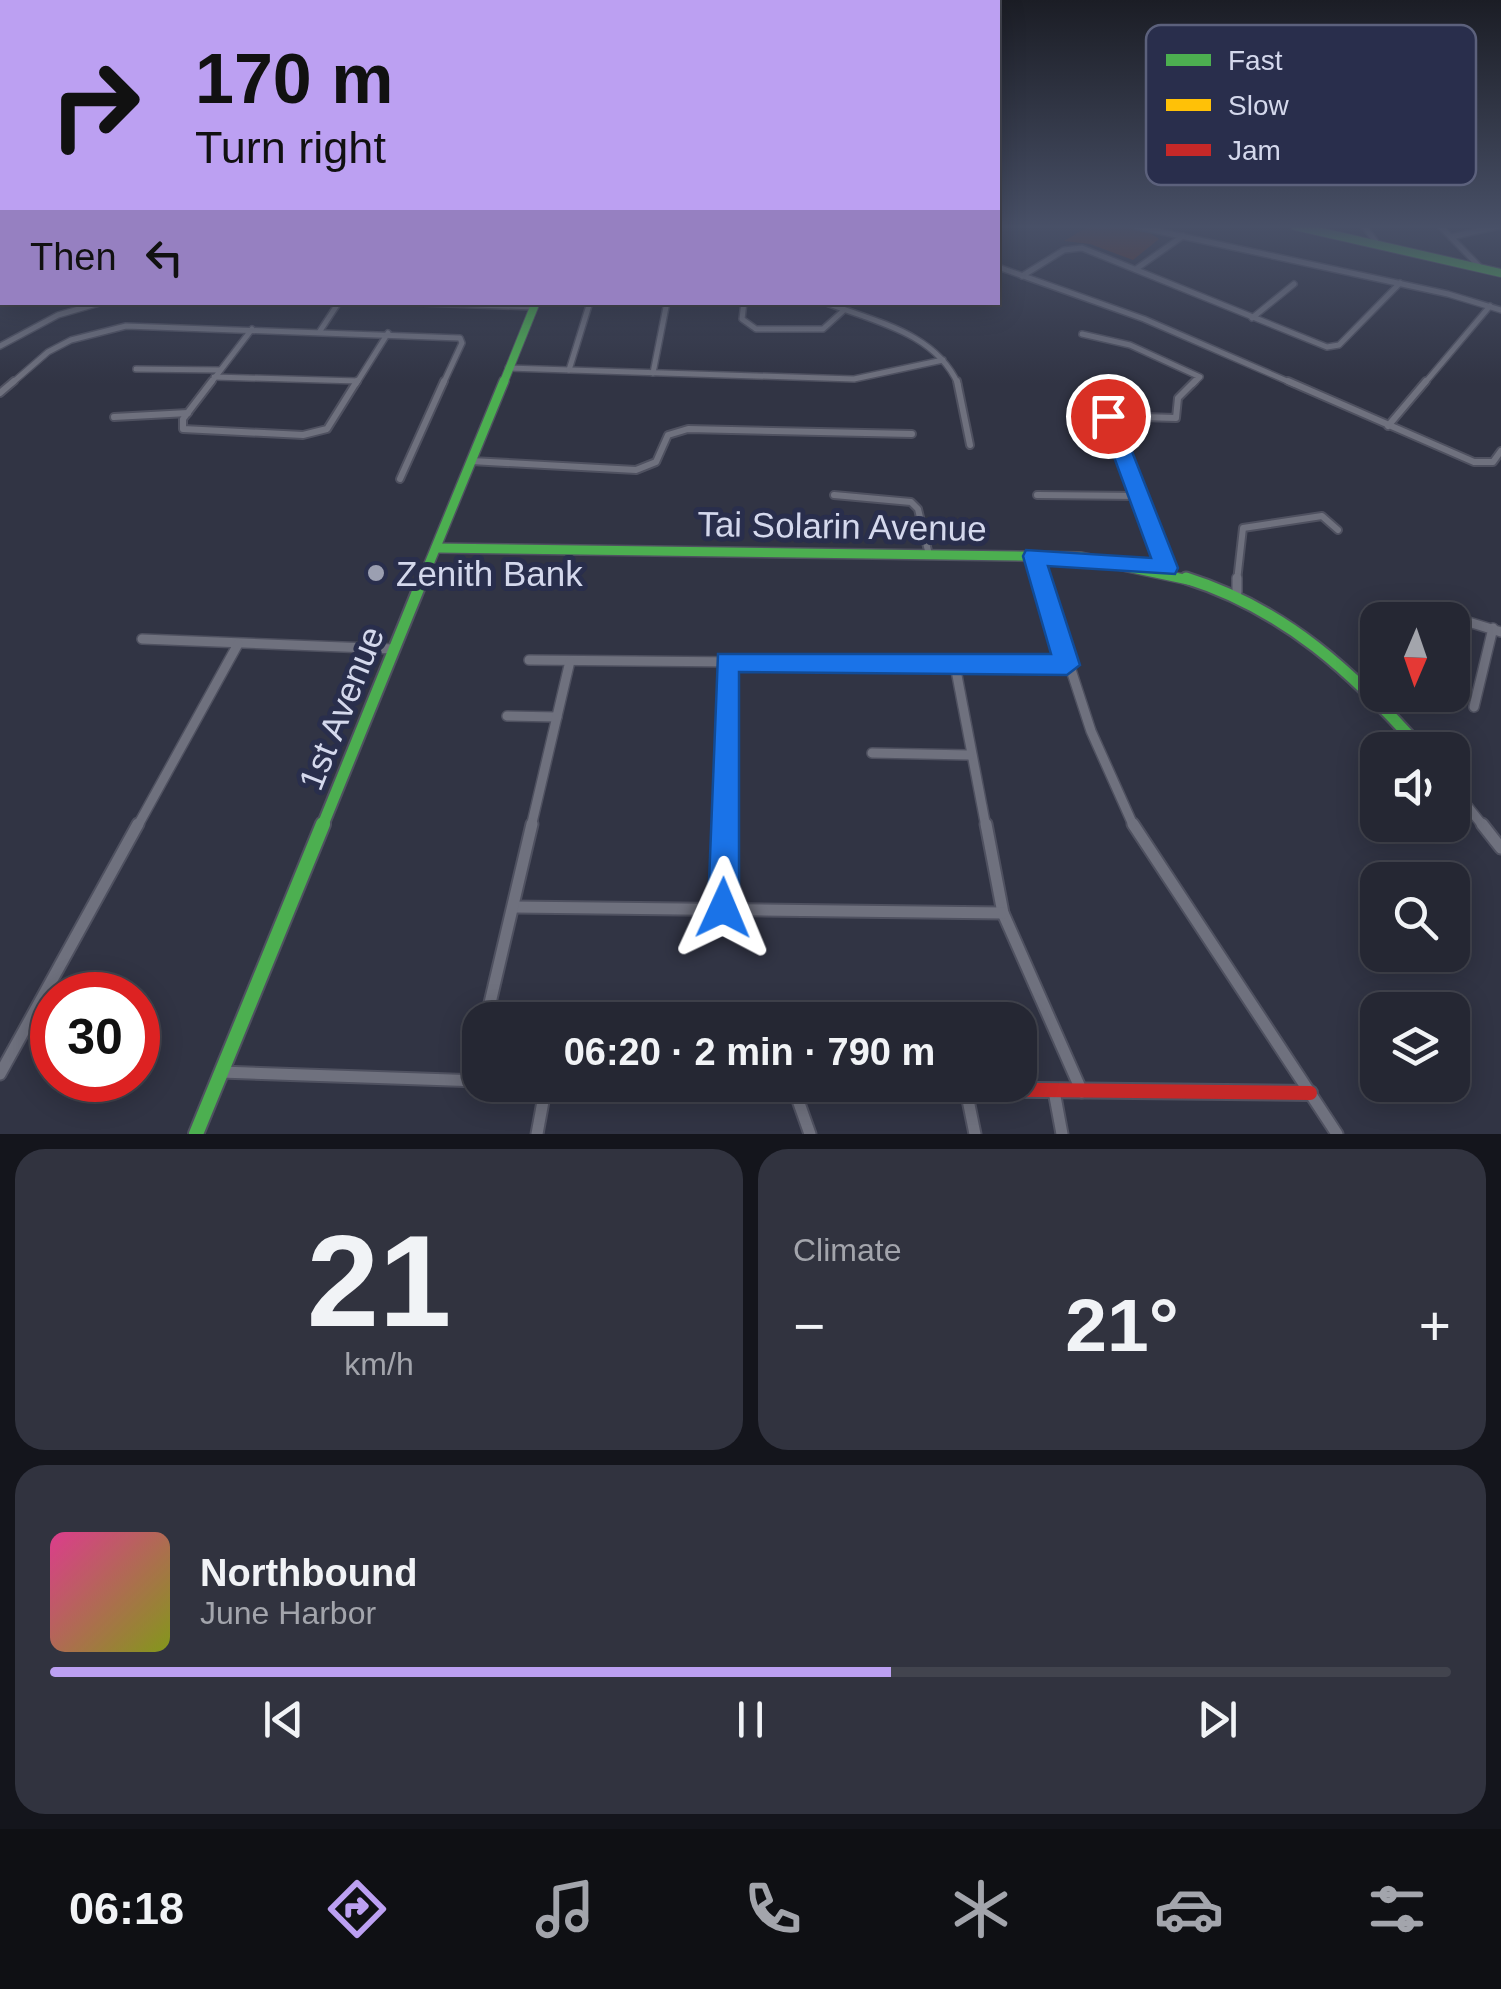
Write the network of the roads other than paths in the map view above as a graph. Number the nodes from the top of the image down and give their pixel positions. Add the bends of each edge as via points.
1 (1030, 279) edge
2 (1158, 279) edge
3 (1377, 279) edge
4 (1294, 284) dead end
5 (1400, 284) junction
6 (93, 305) edge
7 (337, 305) edge
8 (535, 305) edge
9 (589, 305) edge
10 (666, 305) edge
11 (744, 305) edge
12 (830, 305) edge
13 (1490, 306) junction
14 (1501, 310) edge
15 (843, 311) junction
16 (1252, 318) junction
17 (252, 329) junction
18 (320, 331) junction
19 (388, 333) junction
20 (1082, 334) dead end
21 (0, 346) edge
22 (943, 360) junction
23 (508, 368) junction
24 (136, 369) dead end
25 (569, 370) junction
26 (653, 373) junction
27 (217, 374) junction
28 (358, 382) junction
29 (0, 393) edge
30 (188, 413) junction
31 (114, 417) dead end
32 (1388, 426) junction
33 (912, 434) dead end
34 (970, 445) dead end
35 (1501, 450) edge
36 (471, 461) junction
37 (400, 480) dead end
38 (834, 494) dead end
39 (1038, 495) dead end
40 (1138, 496) junction
41 (1338, 530) dead end
42 (436, 548) junction
43 (929, 555) junction
44 (1034, 556) junction
45 (1166, 568) junction
46 (1237, 592) junction
47 (1470, 620) edge
48 (1497, 630) edge
49 (142, 639) dead end
50 (238, 644) junction
51 (394, 650) junction
52 (529, 660) dead end
53 (570, 661) junction
54 (727, 662) junction
55 (955, 665) junction
56 (1067, 665) junction
57 (1474, 707) dead end
58 (507, 716) dead end
59 (558, 717) junction
60 (1407, 732) edge
61 (872, 753) dead end
62 (969, 754) junction
63 (1470, 810) edge
64 (1501, 848) edge
65 (514, 907) junction
66 (723, 908) junction
67 (1003, 913) junction
68 (490, 1002) edge
69 (222, 1072) junction
70 (0, 1074) edge
71 (462, 1080) edge
72 (1037, 1090) edge
73 (1054, 1091) junction
74 (1082, 1092) junction
75 (1310, 1093) junction
76 (543, 1102) edge
77 (799, 1102) edge
78 (968, 1102) edge
79 (196, 1134) edge
80 (537, 1134) edge
81 (810, 1134) edge
82 (975, 1134) edge
83 (1062, 1134) edge
84 (1338, 1134) edge

1 - 32 street via 1144,319
2 - 16 street
3 - 5 street
4 - 16 street
5 - 13 street
5 - 16 street via 1339,345 1313,343
6 - 21 street
7 - 18 street
8 - 23 street, 1st Avenue
9 - 25 street
10 - 26 street
11 - 15 street via 742,320 756,330 823,329
12 - 15 street
13 - 14 street
13 - 32 street
15 - 22 street via 913,338
17 - 18 street
17 - 27 street
17 - 29 street via 126,326 98,332 48,352
18 - 19 street
19 - 28 street
19 - 37 street via 451,335 462,343
20 - 40 street via 1130,344 1200,377 1178,398 1176,418 1108,415
22 - 26 street via 866,379
22 - 34 street via 959,388
23 - 25 street
23 - 36 street, 1st Avenue
24 - 27 street
25 - 26 street
27 - 28 street
27 - 30 street
28 - 30 street via 332,424 318,432 183,429
30 - 31 street
32 - 35 street via 1474,462 1493,462
33 - 36 street via 688,429 668,435 656,462 636,470
36 - 42 street, 1st Avenue
38 - 43 street via 910,502 918,509
39 - 40 street
40 - 45 street
41 - 46 street via 1322,516 1243,528
42 - 43 street, Tai Solarin Avenue
42 - 51 street, 1st Avenue
43 - 44 street, Tai Solarin Avenue
44 - 45 street, Tai Solarin Avenue
44 - 56 street
45 - 46 street, Tai Solarin Avenue
46 - 60 street, Tai Solarin Avenue via 1320,640
47 - 48 street
48 - 57 street
49 - 50 street
50 - 51 street
50 - 70 street
51 - 69 street, 1st Avenue
52 - 53 street
53 - 54 street
53 - 59 street
54 - 55 street
54 - 66 street
55 - 56 street
55 - 62 street
56 - 75 street via 1093,744 1137,832
58 - 59 street
59 - 65 street
61 - 62 street
62 - 67 street
63 - 64 street
65 - 66 street
65 - 68 street
66 - 67 street
67 - 74 street
69 - 71 street
69 - 79 street, 1st Avenue
72 - 73 street
73 - 74 street
73 - 83 street
74 - 75 street
75 - 84 street
76 - 80 street
77 - 81 street
78 - 82 street

